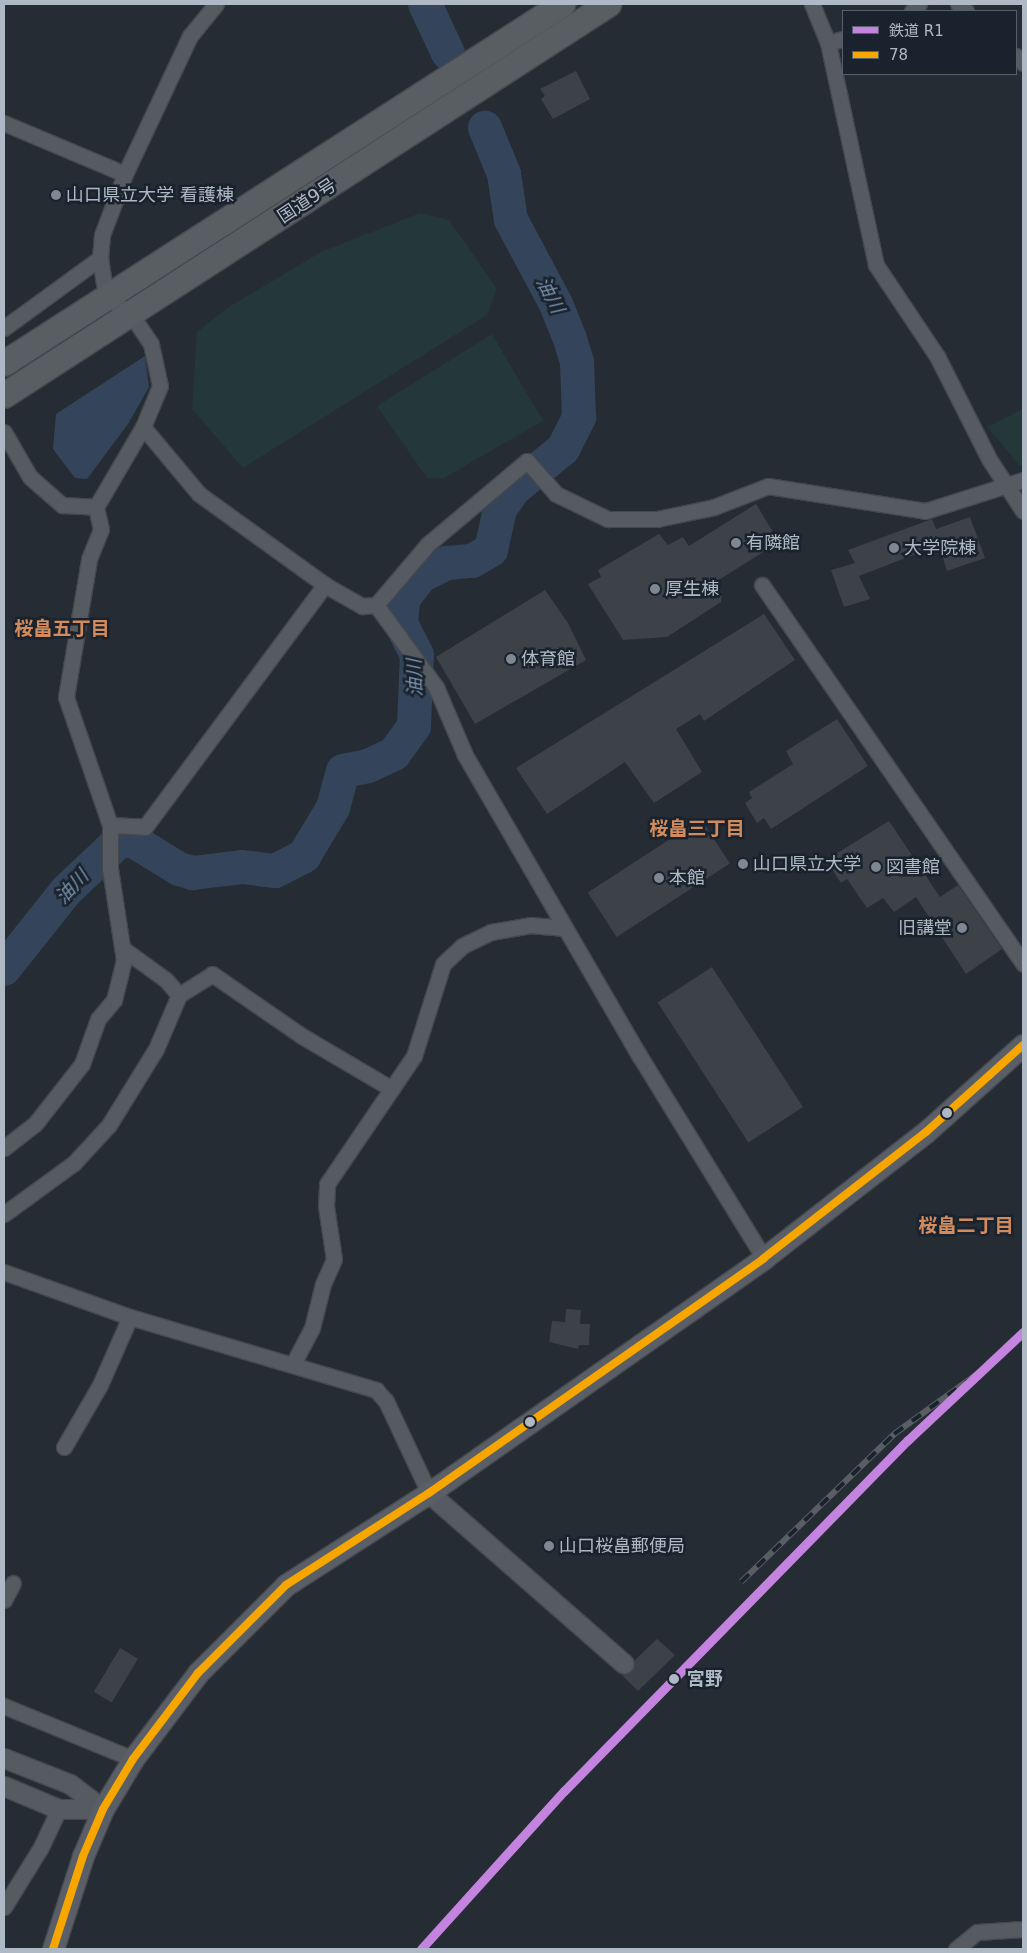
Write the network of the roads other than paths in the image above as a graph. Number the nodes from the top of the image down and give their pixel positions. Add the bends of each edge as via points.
1 (216, 4) edge
2 (562, 4) edge
3 (608, 4) edge
4 (812, 4) edge
5 (842, 39) edge
6 (828, 43) junction
7 (4, 123) edge
8 (126, 174) junction
9 (100, 258) junction
10 (106, 296) junction
11 (132, 316) junction
12 (4, 328) edge
13 (4, 362) edge
14 (4, 395) edge
15 (143, 427) junction
16 (4, 432) edge
17 (1016, 482) edge
18 (96, 507) junction
19 (1023, 511) edge
20 (325, 585) junction
21 (762, 585) dead end
22 (376, 605) junction
23 (110, 825) junction
24 (565, 928) junction
25 (122, 948) junction
26 (1023, 964) edge
27 (179, 995) junction
28 (1023, 1045) edge
29 (392, 1089) junction
30 (4, 1148) edge
31 (4, 1214) edge
32 (764, 1258) junction
33 (4, 1272) edge
34 (130, 1317) junction
35 (293, 1364) junction
36 (64, 1447) dead end
37 (429, 1493) junction
38 (13, 1583) dead end
39 (4, 1600) edge
40 (624, 1664) dead end
41 (4, 1706) edge
42 (4, 1758) edge
43 (133, 1759) junction
44 (4, 1786) edge
45 (59, 1809) junction
46 (103, 1809) junction
47 (4, 1907) edge
48 (1023, 1929) edge
49 (53, 1949) edge
50 (956, 1949) edge

1 - 8 street via 190,36
2 - 10 highway, 国道9号
3 - 11 highway, 国道9号
4 - 6 street
5 - 6 street
6 - 17 street via 876,265 937,356 989,459
7 - 8 street
8 - 9 street via 102,235
9 - 10 street
9 - 12 street
10 - 11 street
10 - 13 highway, 国道9号
11 - 14 highway, 国道9号
11 - 15 street via 151,344 160,386
15 - 18 street
15 - 20 street via 199,494
16 - 18 street via 30,477 62,505
17 - 19 street
17 - 22 street via 925,511 768,486 714,507 657,519 608,519 556,494 528,461 428,544
18 - 23 street via 101,530 89,559 66,697
20 - 22 street via 362,606
20 - 23 street via 145,826
21 - 26 street
22 - 24 street via 436,687 465,755
23 - 25 street via 110,868
24 - 29 street via 530,925 491,932 462,946 444,964 414,1056
24 - 32 street
25 - 27 street via 166,980
25 - 30 street via 124,960 114,1000 98,1019 82,1064 35,1124
27 - 29 street via 212,974 302,1036
27 - 31 street via 156,1049 109,1125 74,1163
28 - 32 main road via 926,1132
29 - 35 street via 328,1184 326,1206 334,1258 323,1284 312,1328
32 - 37 main road
33 - 34 street
34 - 35 street
34 - 36 street via 100,1385
35 - 37 street via 376,1390 386,1401
37 - 40 street
37 - 43 main road via 286,1586 198,1673
38 - 39 street
41 - 43 street
42 - 46 street via 70,1784
43 - 46 main road
44 - 45 street
45 - 46 street
45 - 47 street via 41,1847
46 - 49 main road
48 - 50 street via 977,1932

